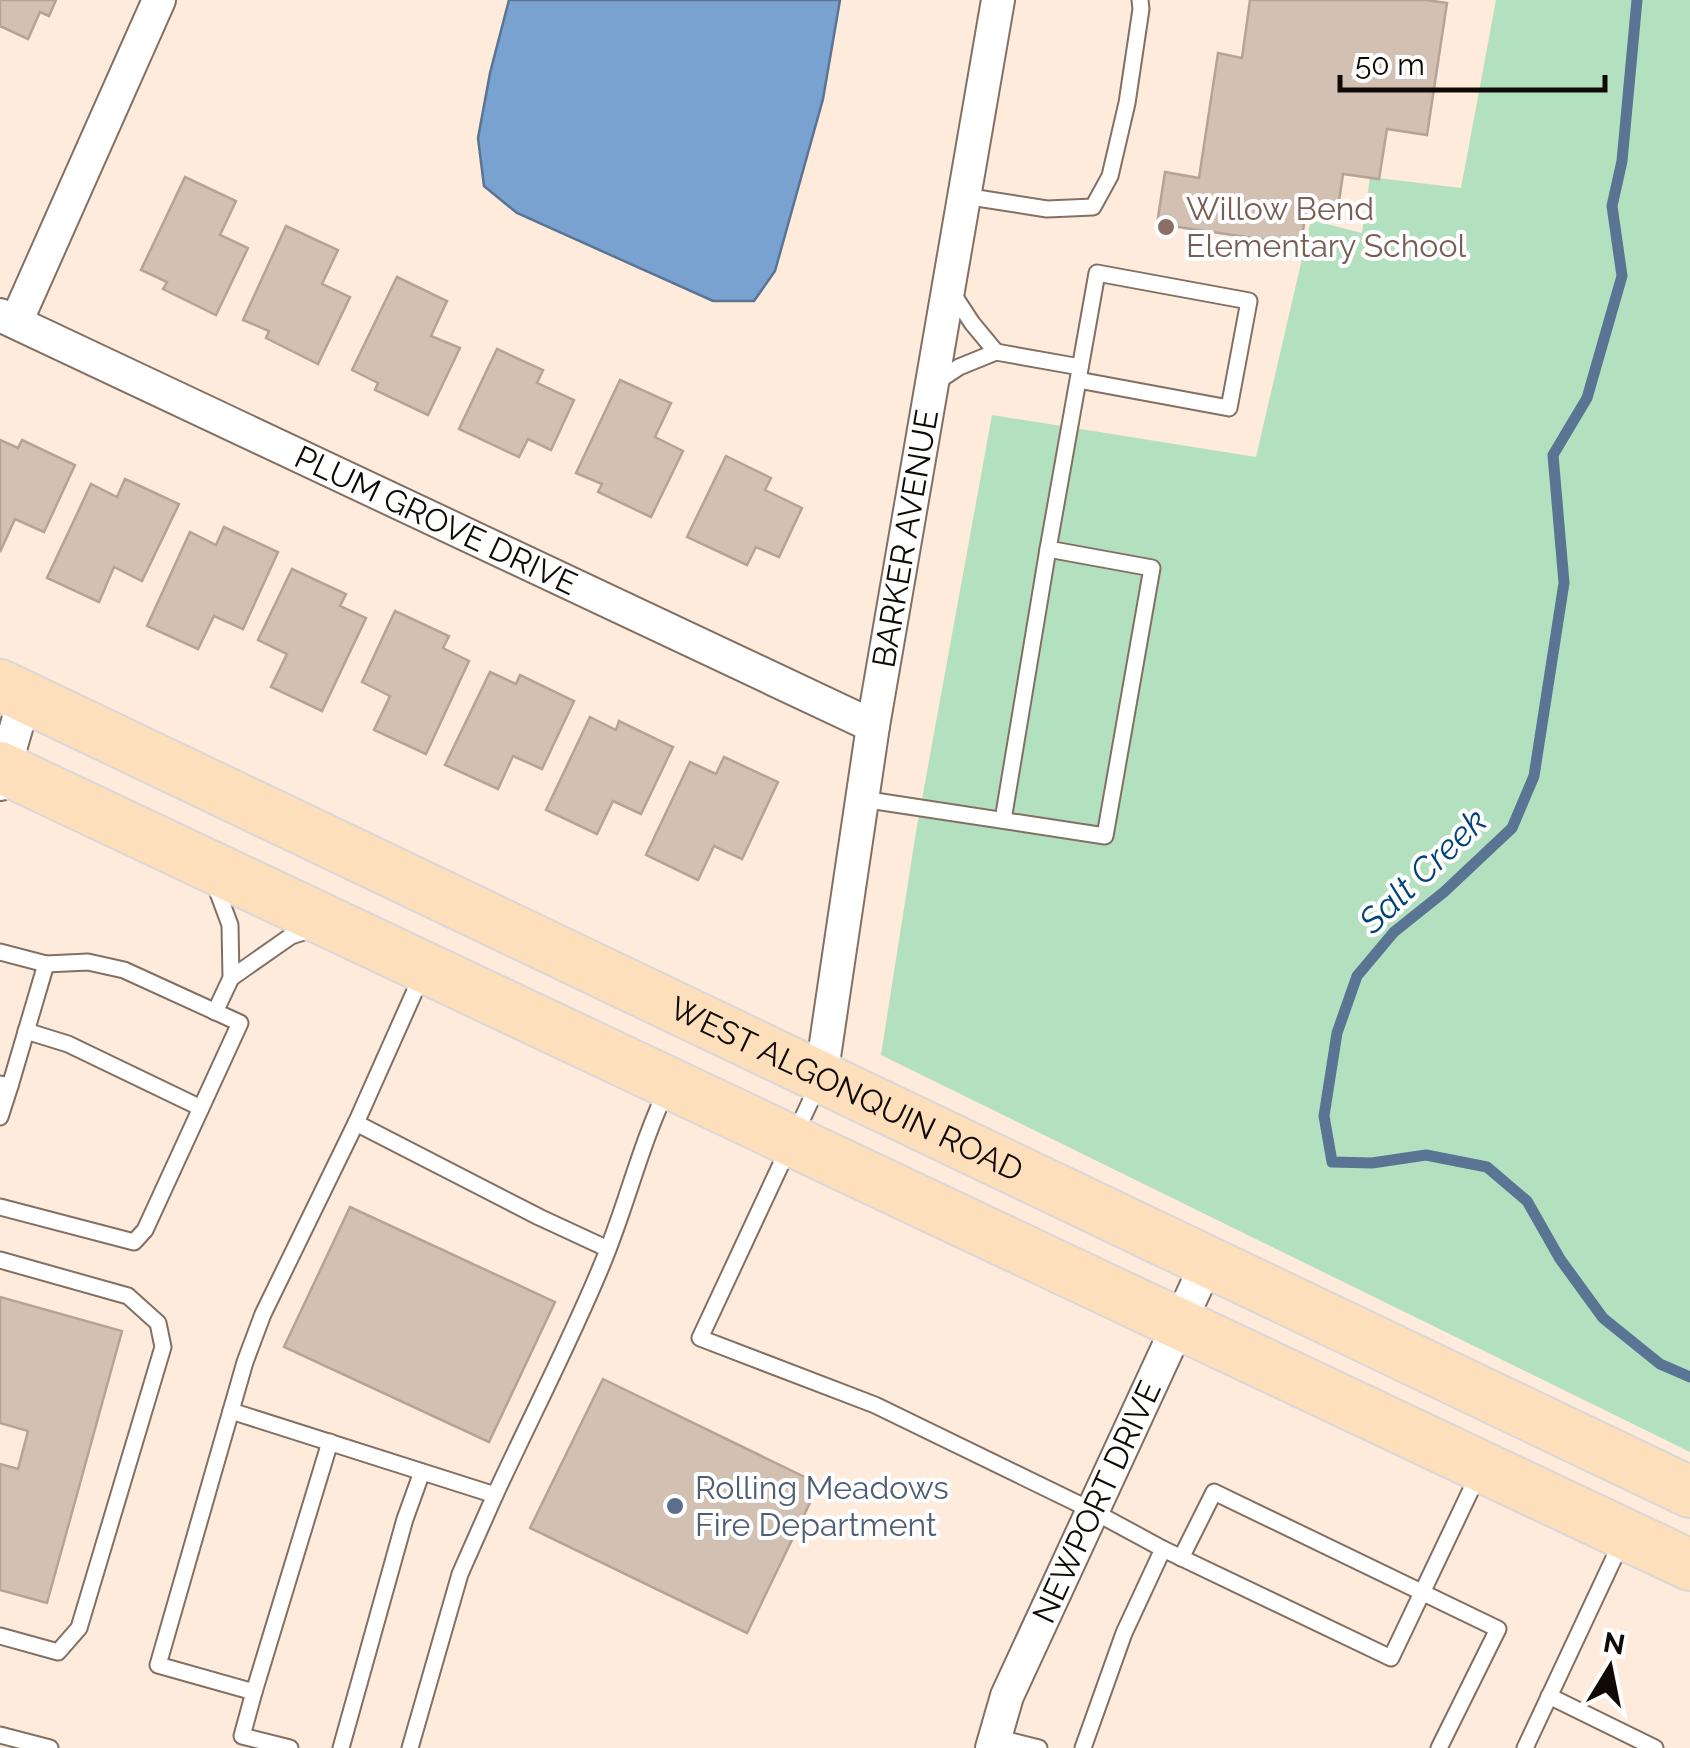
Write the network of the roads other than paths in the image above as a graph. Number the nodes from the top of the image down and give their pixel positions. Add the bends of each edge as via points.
1 (160, 0) edge
2 (998, 0) edge
3 (1140, 0) edge
4 (964, 196) junction
5 (948, 288) junction
6 (8, 319) edge
7 (996, 352) junction
8 (1079, 374) junction
9 (932, 386) junction
10 (1048, 548) junction
11 (13, 692) edge
12 (873, 726) junction
13 (2, 773) edge
14 (861, 799) junction
15 (1003, 820) junction
16 (208, 865) junction
17 (330, 923) junction
18 (0, 952) edge
19 (46, 964) junction
20 (425, 968) junction
21 (231, 978) junction
22 (215, 1012) junction
23 (26, 1032) junction
24 (821, 1077) junction
25 (670, 1083) junction
26 (5, 1085) edge
27 (201, 1108) junction
28 (0, 1117) edge
29 (356, 1123) junction
30 (792, 1140) junction
31 (0, 1207) edge
32 (608, 1249) junction
33 (0, 1260) edge
34 (1208, 1261) junction
35 (1180, 1322) junction
36 (231, 1410) junction
37 (330, 1442) junction
38 (1482, 1465) junction
39 (422, 1472) junction
40 (1690, 1492) edge
41 (495, 1496) junction
42 (1092, 1510) junction
43 (1625, 1533) junction
44 (1163, 1549) junction
45 (1180, 1558) junction
46 (1690, 1565) edge
47 (1424, 1594) junction
48 (0, 1636) edge
49 (254, 1692) junction
50 (1549, 1696) junction
51 (0, 1734) edge
52 (240, 1742) edge
53 (994, 1743) edge
54 (50, 1748) edge
55 (290, 1748) edge
56 (341, 1748) edge
57 (410, 1748) edge
58 (1039, 1748) edge
59 (1083, 1748) edge
60 (1439, 1748) edge
61 (1525, 1748) edge
62 (1655, 1748) edge

1 - 6 street
2 - 4 street, BARKER AVENUE
3 - 4 lane via 1127,103 1110,176 1093,207 1046,209
4 - 5 street, BARKER AVENUE
5 - 7 lane
5 - 9 street, BARKER AVENUE
6 - 12 street, PLUM GROVE DRIVE
7 - 8 lane
7 - 9 lane
8 - 8 lane via 1229,408 1249,301 1097,273
8 - 10 lane
9 - 12 street, BARKER AVENUE
10 - 15 lane
10 - 15 lane via 1152,568 1106,836
11 - 13 street
11 - 24 main road, WEST ALGONQUIN ROAD
12 - 14 street, BARKER AVENUE
13 - 16 main road
14 - 15 lane
14 - 24 street, BARKER AVENUE
16 - 17 main road
16 - 21 lane via 230,925
17 - 20 main road
17 - 21 lane via 291,936
18 - 19 lane
19 - 22 lane via 88,962 124,970
19 - 23 lane
20 - 25 main road
20 - 29 lane
21 - 22 lane
22 - 27 lane via 240,1023
23 - 26 lane
23 - 27 lane via 68,1044
24 - 30 lane
24 - 34 main road, WEST ALGONQUIN ROAD
25 - 30 main road
25 - 32 lane
26 - 28 lane
27 - 31 lane via 134,1242
29 - 32 lane
29 - 36 lane via 264,1314
30 - 35 main road
30 - 42 lane via 700,1338 874,1405
32 - 41 lane
33 - 48 lane via 128,1296 158,1323 163,1347 79,1628 58,1652
34 - 35 street, NEWPORT DRIVE
34 - 40 main road, WEST ALGONQUIN ROAD
35 - 38 main road
35 - 42 street, NEWPORT DRIVE
36 - 37 lane
36 - 49 lane via 158,1665
37 - 39 lane
37 - 49 lane
38 - 43 main road
38 - 47 lane
39 - 41 lane
39 - 56 lane
41 - 57 lane via 460,1574
42 - 44 lane
42 - 53 street, NEWPORT DRIVE via 1008,1696
43 - 46 main road
43 - 50 lane
44 - 45 lane
44 - 59 lane
45 - 47 lane via 1392,1658
45 - 47 lane via 1214,1492
47 - 60 lane via 1498,1629
49 - 52 lane
50 - 61 lane
50 - 62 lane
51 - 54 lane
52 - 55 lane
53 - 58 lane

